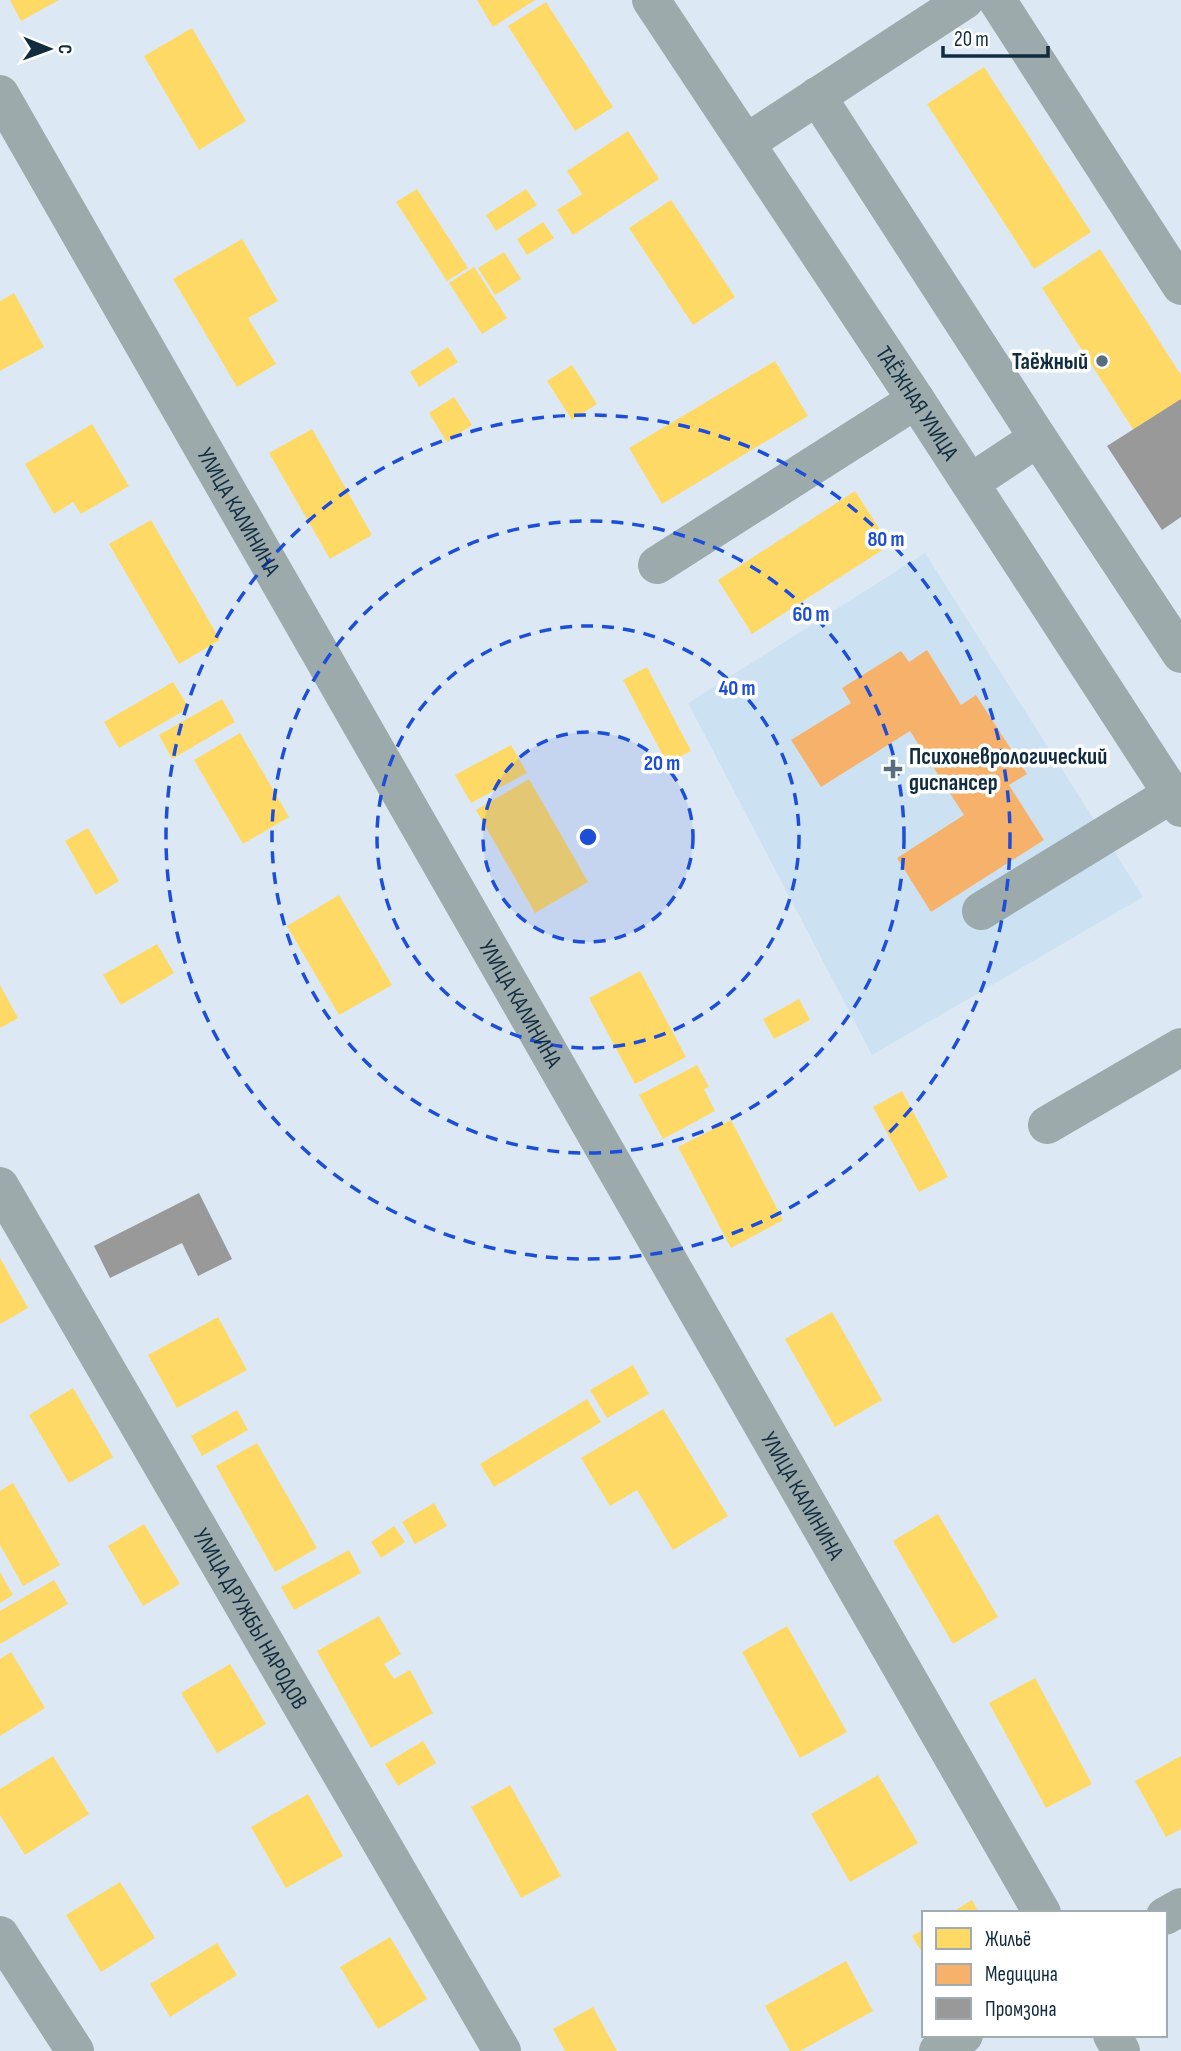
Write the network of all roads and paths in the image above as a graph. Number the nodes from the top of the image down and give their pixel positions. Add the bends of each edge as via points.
1 (652, 0) edge
2 (965, 0) edge
3 (997, 0) edge
4 (0, 94) edge
5 (817, 96) junction
6 (746, 142) junction
7 (1181, 286) edge
8 (916, 400) junction
9 (1038, 438) junction
10 (970, 483) junction
11 (657, 565) dead end
12 (1181, 654) edge
13 (1174, 786) edge
14 (981, 911) dead end
15 (1181, 1048) edge
16 (1048, 1125) dead end
17 (0, 1186) edge
18 (1041, 1911) edge
19 (0, 1936) edge
20 (961, 2037) edge
21 (75, 2051) edge
22 (502, 2051) edge
23 (938, 2051) edge

1 - 6 street, ТАЁЖНАЯ УЛИЦА
2 - 5 street
3 - 7 street
4 - 18 street, УЛИЦА КАЛИНИНА
5 - 6 street
5 - 9 street
6 - 8 street, ТАЁЖНАЯ УЛИЦА
8 - 10 street, ТАЁЖНАЯ УЛИЦА
8 - 11 street
9 - 10 street
9 - 12 street
10 - 13 street, ТАЁЖНАЯ УЛИЦА
13 - 14 street
15 - 16 street
17 - 22 street, УЛИЦА ДРУЖБЫ НАРОДОВ
19 - 21 street
20 - 23 street

